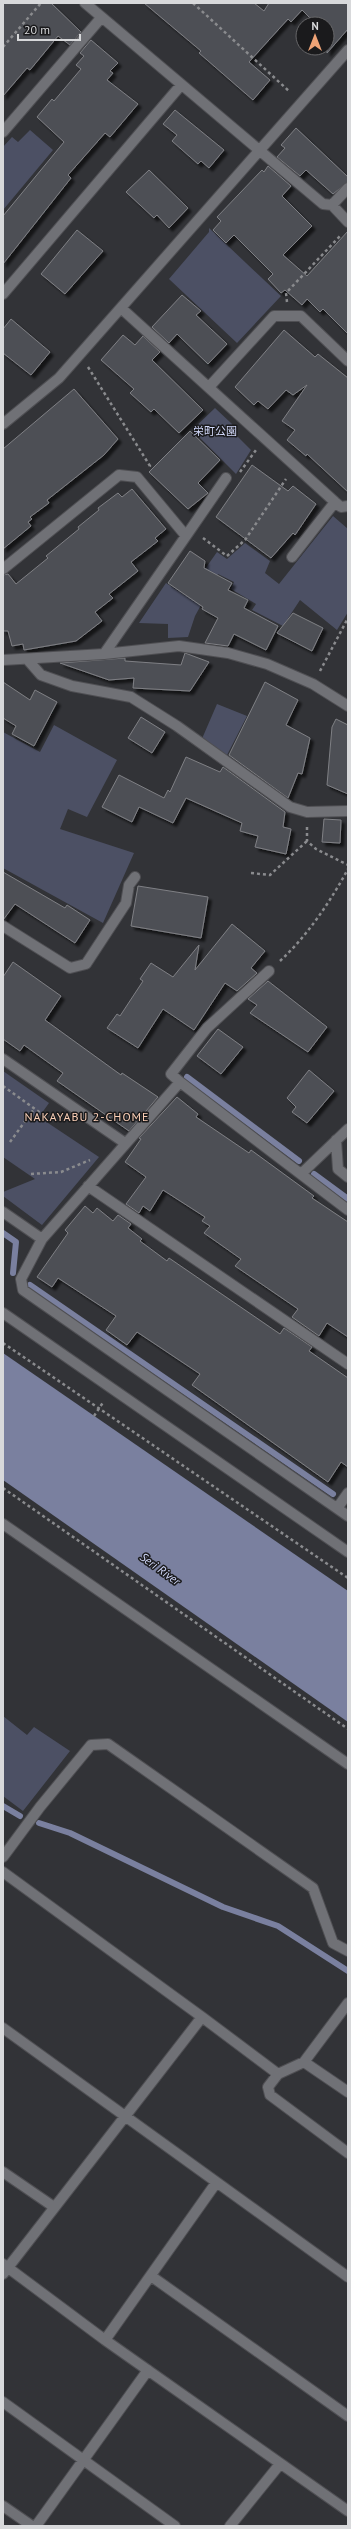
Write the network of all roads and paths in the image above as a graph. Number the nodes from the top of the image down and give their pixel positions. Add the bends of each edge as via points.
1 (41, 3) edge
2 (85, 3) edge
3 (193, 3) edge
4 (101, 18) junction
5 (3, 47) edge
6 (348, 50) edge
7 (181, 85) junction
8 (292, 94) dead end
9 (3, 132) edge
10 (259, 149) junction
11 (348, 188) edge
12 (332, 205) junction
13 (342, 219) edge
14 (343, 233) dead end
15 (3, 294) edge
16 (119, 294) dead end
17 (124, 304) junction
18 (287, 316) junction
19 (348, 361) edge
20 (87, 367) dead end
21 (209, 387) junction
22 (3, 424) edge
23 (265, 438) junction
24 (295, 466) junction
25 (137, 477) junction
26 (226, 478) joint
27 (334, 502) junction
28 (348, 506) edge
29 (188, 532) junction
30 (292, 557) dead end
31 (3, 570) edge
32 (348, 618) edge
33 (104, 654) junction
34 (27, 659) junction
35 (3, 660) edge
36 (312, 684) junction
37 (348, 706) edge
38 (348, 810) edge
39 (307, 812) junction
40 (307, 840) junction
41 (348, 865) edge
42 (348, 869) edge
43 (251, 873) dead end
44 (135, 877) dead end
45 (3, 926) edge
46 (268, 971) joint
47 (3, 1060) edge
48 (180, 1082) junction
49 (3, 1086) edge
50 (34, 1108) junction
51 (42, 1114) dead end
52 (348, 1129) edge
53 (336, 1140) junction
54 (10, 1142) dead end
55 (125, 1143) junction
56 (93, 1158) dead end
57 (31, 1174) dead end
58 (301, 1174) junction
59 (348, 1177) edge
60 (88, 1186) junction
61 (348, 1210) edge
62 (3, 1212) edge
63 (42, 1238) junction
64 (3, 1313) edge
65 (3, 1343) edge
66 (348, 1364) edge
67 (107, 1396) dead end
68 (98, 1410) junction
69 (94, 1416) dead end
70 (3, 1488) edge
71 (348, 1493) edge
72 (338, 1507) junction
73 (348, 1516) edge
74 (3, 1524) edge
75 (348, 1552) edge
76 (348, 1578) edge
77 (348, 1729) edge
78 (348, 1764) edge
79 (3, 1857) edge
80 (3, 1872) edge
81 (348, 1951) edge
82 (348, 2003) edge
83 (202, 2017) junction
84 (3, 2028) edge
85 (304, 2062) junction
86 (278, 2074) junction
87 (348, 2092) edge
88 (124, 2116) junction
89 (348, 2153) edge
90 (3, 2172) edge
91 (216, 2183) junction
92 (54, 2207) junction
93 (5, 2269) edge
94 (151, 2276) junction
95 (348, 2277) edge
96 (106, 2340) junction
97 (148, 2370) junction
98 (3, 2402) edge
99 (348, 2416) edge
100 (84, 2461) junction
101 (280, 2464) junction
102 (3, 2506) edge
103 (348, 2511) edge
104 (32, 2526) edge
105 (36, 2526) edge
106 (175, 2526) edge
107 (230, 2526) edge

1 - 5 path
2 - 4 street
3 - 8 path
4 - 7 street
4 - 9 street
6 - 10 street
7 - 10 street
7 - 15 street
10 - 12 street via 323,204
10 - 17 street
11 - 12 street
12 - 13 street
14 - 18 path via 286,293
16 - 17 street
17 - 21 street
17 - 22 street via 59,378
18 - 19 street via 301,316
18 - 21 street via 274,316
20 - 25 path via 150,466
21 - 23 street
23 - 24 street
23 - 26 path via 236,478
24 - 27 street
24 - 29 path via 244,540 227,556
25 - 29 street
25 - 31 street via 119,475
26 - 29 street
27 - 28 street via 341,507
27 - 30 street
29 - 33 street
32 - 36 path
33 - 34 street
33 - 36 street via 179,646 228,653 267,664
34 - 35 street
34 - 39 street via 41,675 72,686 131,697 177,726 290,807
36 - 37 street via 334,700
38 - 39 street
39 - 40 path
40 - 41 path via 316,849
40 - 43 path via 270,875
42 - 46 path via 327,905 291,951
44 - 45 street via 129,885 126,904 86,964 70,968
46 - 48 street via 207,1028 172,1074
47 - 55 street
48 - 55 street
48 - 58 street
49 - 50 path
50 - 51 path
50 - 54 path
52 - 53 street
53 - 58 street
53 - 59 street via 338,1169
55 - 60 street
56 - 57 path via 61,1172
58 - 61 street
60 - 63 street
60 - 66 street
62 - 63 street
63 - 72 street via 20,1279 23,1290
64 - 75 street
65 - 68 path
67 - 68 path
68 - 69 path
68 - 76 path
70 - 77 path
71 - 72 street
72 - 73 street
74 - 78 street
79 - 81 street via 91,1745 108,1744 313,1888 333,1943
80 - 83 street
82 - 85 street
83 - 86 street
83 - 88 street
84 - 88 street
85 - 86 street
85 - 87 street
86 - 89 street via 268,2086 270,2095
88 - 91 street
88 - 92 street
90 - 92 street
91 - 94 street
91 - 95 street
92 - 93 street
93 - 96 street
94 - 96 street
94 - 99 street
96 - 97 street
97 - 100 street
97 - 101 street
98 - 100 street
100 - 105 street
100 - 106 street
101 - 103 street
101 - 107 street
102 - 104 street

